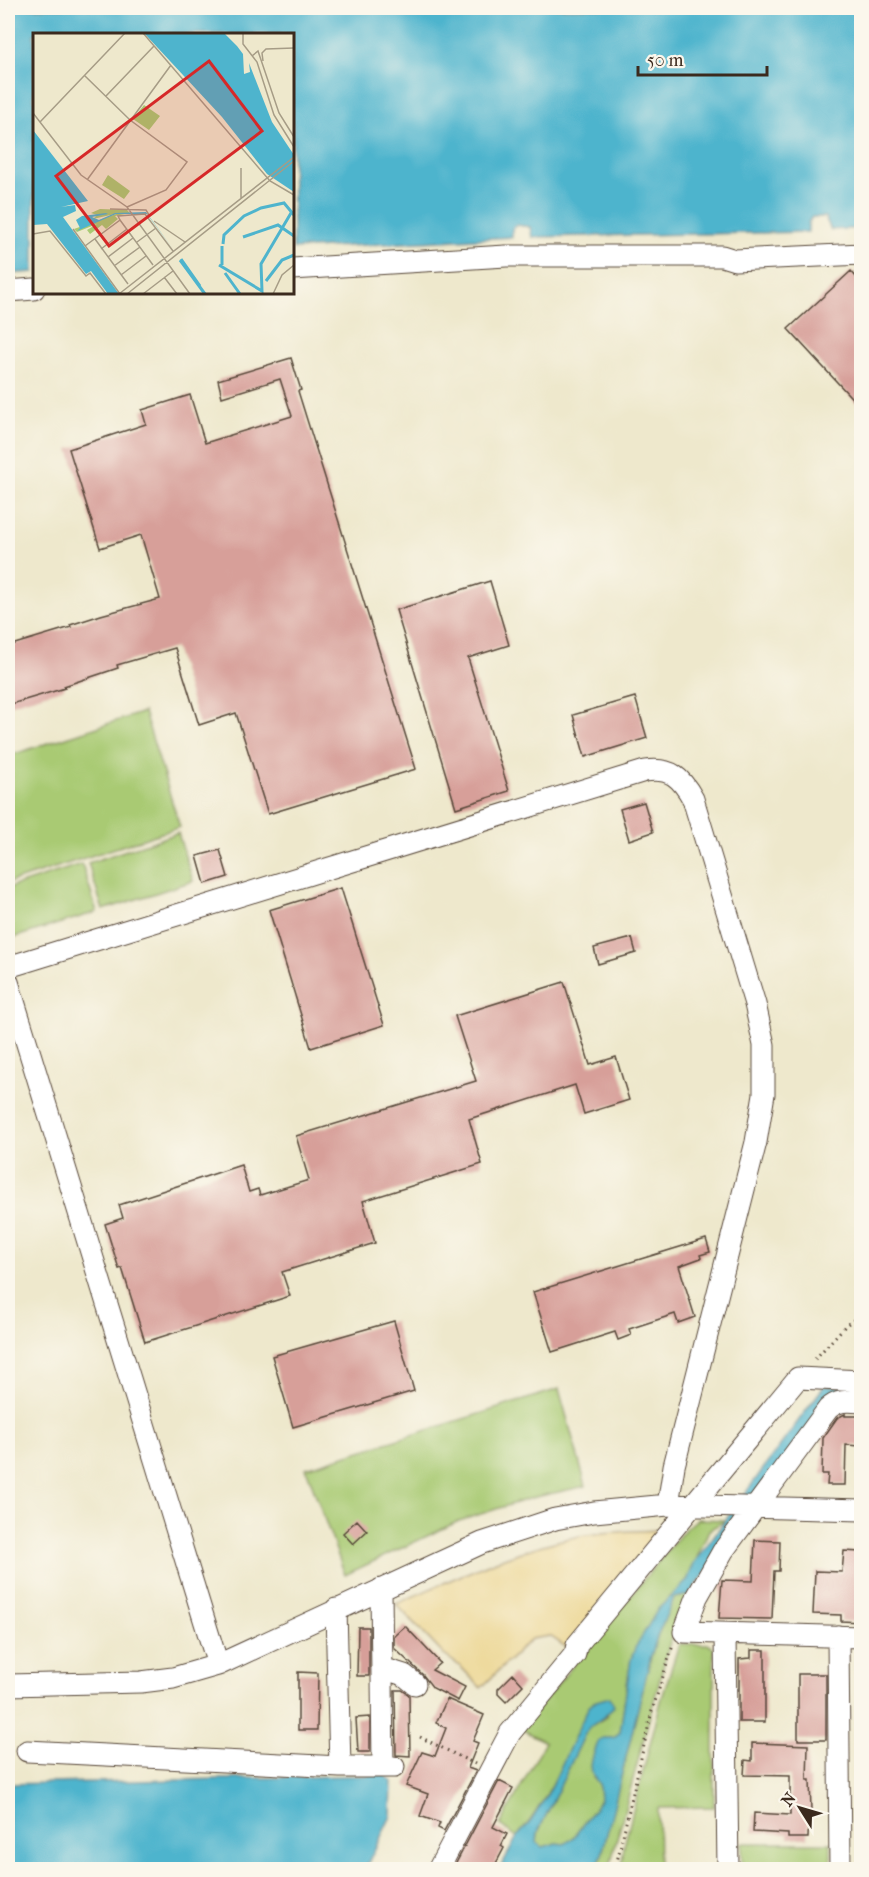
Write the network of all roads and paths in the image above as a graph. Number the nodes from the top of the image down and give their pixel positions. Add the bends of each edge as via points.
1 (861, 254) edge
2 (294, 269) edge
3 (33, 289) edge
4 (8, 291) edge
5 (8, 967) edge
6 (8, 982) edge
7 (861, 1314) edge
8 (798, 1378) junction
9 (861, 1381) edge
10 (861, 1402) edge
11 (668, 1505) junction
12 (692, 1507) junction
13 (753, 1508) junction
14 (861, 1510) edge
15 (381, 1589) junction
16 (336, 1609) junction
17 (684, 1632) junction
18 (725, 1635) junction
19 (838, 1636) junction
20 (861, 1637) edge
21 (218, 1665) junction
22 (382, 1668) junction
23 (8, 1684) edge
24 (415, 1684) dead end
25 (420, 1737) dead end
26 (27, 1751) dead end
27 (340, 1767) junction
28 (489, 1772) junction
29 (438, 1869) edge
30 (615, 1869) edge
31 (728, 1869) edge
32 (840, 1869) edge

1 - 2 street via 735,260 722,256 506,256
3 - 4 street
5 - 11 street via 645,771 668,771 679,779 693,799 755,1004 764,1045 764,1094 756,1142 674,1466
6 - 21 street
7 - 8 path
8 - 9 street
8 - 12 street
10 - 13 street via 833,1404
11 - 12 street
11 - 15 street via 594,1512 537,1524 482,1543
12 - 13 street
12 - 28 street via 577,1645 575,1654 510,1733
13 - 14 street
13 - 17 street via 710,1572
15 - 16 street
15 - 22 street
16 - 21 street
16 - 27 street
17 - 18 street
17 - 30 path via 674,1642 652,1711
18 - 19 street
18 - 31 street
19 - 20 street
19 - 32 street
21 - 23 street via 141,1683
22 - 24 street via 404,1675
22 - 27 street via 389,1767
25 - 28 path
26 - 27 street
28 - 29 street

